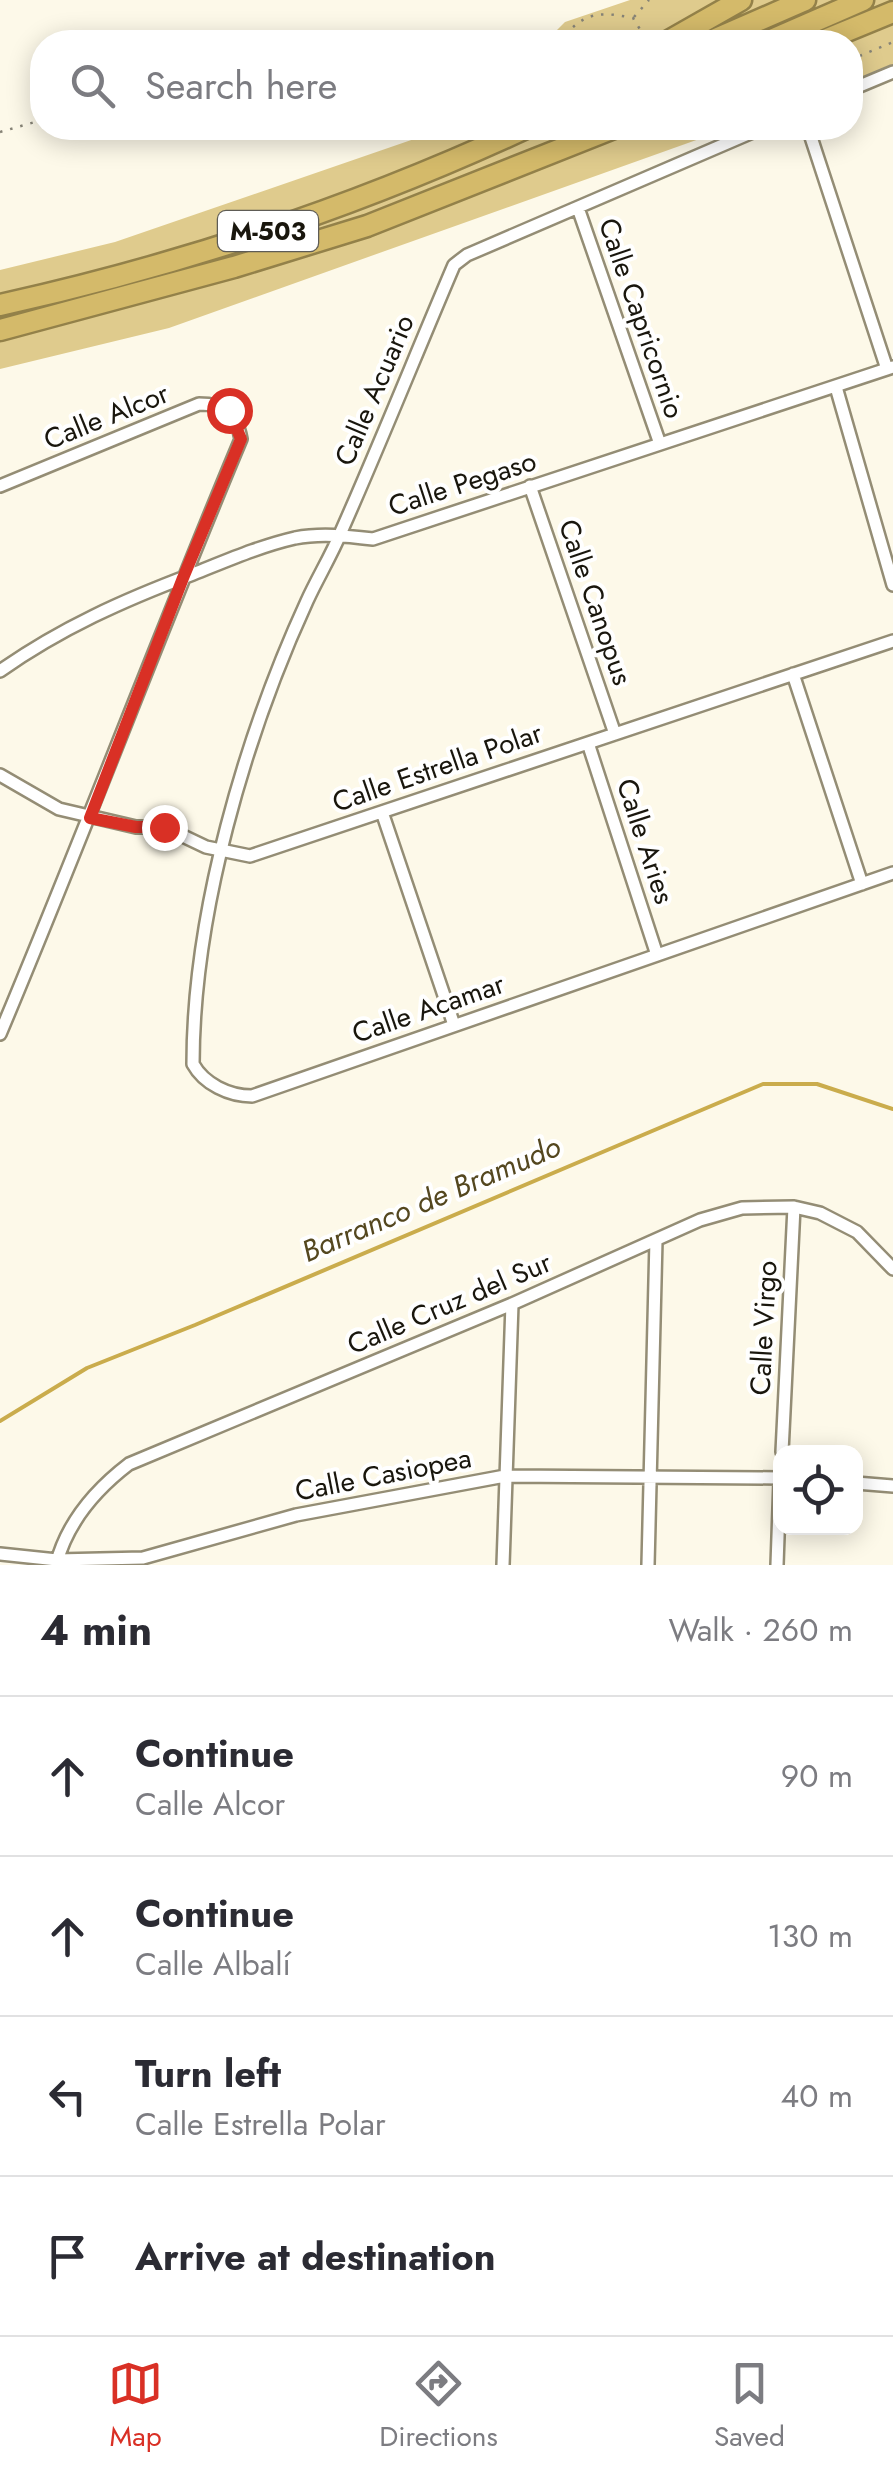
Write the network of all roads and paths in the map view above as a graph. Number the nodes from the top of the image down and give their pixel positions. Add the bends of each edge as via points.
1 (648, 0) edge
2 (741, 0) edge
3 (805, 0) edge
4 (863, 0) edge
5 (893, 12) edge
6 (633, 18) junction
7 (569, 30) edge
8 (646, 30) edge
9 (680, 30) edge
10 (736, 30) edge
11 (795, 30) edge
12 (849, 30) edge
13 (893, 42) edge
14 (863, 55) edge
15 (893, 72) edge
16 (863, 85) edge
17 (30, 123) edge
18 (0, 132) edge
19 (482, 140) edge
20 (498, 140) edge
21 (556, 140) edge
22 (584, 140) edge
23 (734, 140) edge
24 (812, 140) edge
25 (382, 189) junction
26 (578, 208) junction
27 (234, 266) junction
28 (0, 305) edge
29 (0, 330) edge
30 (890, 368) edge
31 (836, 387) junction
32 (660, 444) junction
33 (0, 486) edge
34 (530, 486) junction
35 (340, 536) junction
36 (183, 578) junction
37 (893, 585) edge
38 (893, 640) edge
39 (0, 671) edge
40 (793, 674) junction
41 (615, 734) junction
42 (588, 743) junction
43 (0, 775) edge
44 (382, 812) junction
45 (90, 818) junction
46 (221, 850) junction
47 (893, 873) edge
48 (862, 884) junction
49 (657, 955) junction
50 (0, 994) edge
51 (15, 999) junction
52 (454, 1026) junction
53 (0, 1034) edge
54 (794, 1207) junction
55 (656, 1240) junction
56 (893, 1269) edge
57 (512, 1304) junction
58 (782, 1445) edge
59 (505, 1476) junction
60 (650, 1476) junction
61 (773, 1479) edge
62 (863, 1484) edge
63 (893, 1486) edge
64 (778, 1535) edge
65 (0, 1554) edge
66 (57, 1563) edge
67 (503, 1565) edge
68 (648, 1565) edge
69 (777, 1565) edge

1 - 6 path
2 - 9 highway
3 - 10 highway
4 - 11 highway
5 - 12 highway
6 - 7 path via 590,15
6 - 8 path
13 - 14 path
15 - 16 street
17 - 18 path
19 - 25 highway, M-503
20 - 25 highway, M-503
21 - 27 highway, M-503
22 - 27 highway, M-503 via 366,226
23 - 26 street, Calle Acuario
24 - 30 street
25 - 28 highway, M-503 via 147,270
26 - 32 street, Calle Capricornio
26 - 35 street, Calle Acuario via 454,266
27 - 29 highway, M-503
30 - 31 street, Calle Pegaso
31 - 32 street, Calle Pegaso
31 - 37 street
32 - 34 street, Calle Pegaso
33 - 36 street, Calle Alcor via 199,404 220,404 241,439
34 - 35 street, Calle Pegaso via 372,539
34 - 41 street, Calle Canopus
35 - 36 street, Calle Pegaso via 296,538
35 - 46 street, Calle Acuario via 264,709
36 - 39 street, Calle Pegaso via 100,611
36 - 45 street
38 - 40 street, Calle Estrella Polar
40 - 41 street, Calle Estrella Polar
40 - 48 street
41 - 42 street, Calle Estrella Polar
42 - 44 street, Calle Estrella Polar
42 - 49 street, Calle Aries
43 - 45 street, Calle Estrella Polar via 59,809
44 - 46 street, Calle Estrella Polar via 250,856
44 - 52 street
45 - 46 street, Calle Estrella Polar via 164,827
45 - 51 street
46 - 52 street, Calle Acamar via 193,1038 200,1077 237,1096 252,1096
47 - 48 street, Calle Acamar
48 - 49 street, Calle Acamar
49 - 52 street, Calle Acamar
50 - 51 street
51 - 53 street
54 - 55 street, Calle Cruz del Sur via 742,1208
54 - 56 street, Calle Cruz del Sur via 857,1232
54 - 58 street, Calle Virgo
55 - 57 street, Calle Cruz del Sur
55 - 60 street
57 - 59 street
57 - 66 street, Calle Cruz del Sur via 129,1464 84,1508
59 - 60 street, Calle Casiopea
59 - 66 street, Calle Casiopea via 296,1515 143,1558
59 - 67 street
60 - 61 street, Calle Casiopea
60 - 68 street
62 - 63 street
64 - 69 street
65 - 66 street, Calle Casiopea

